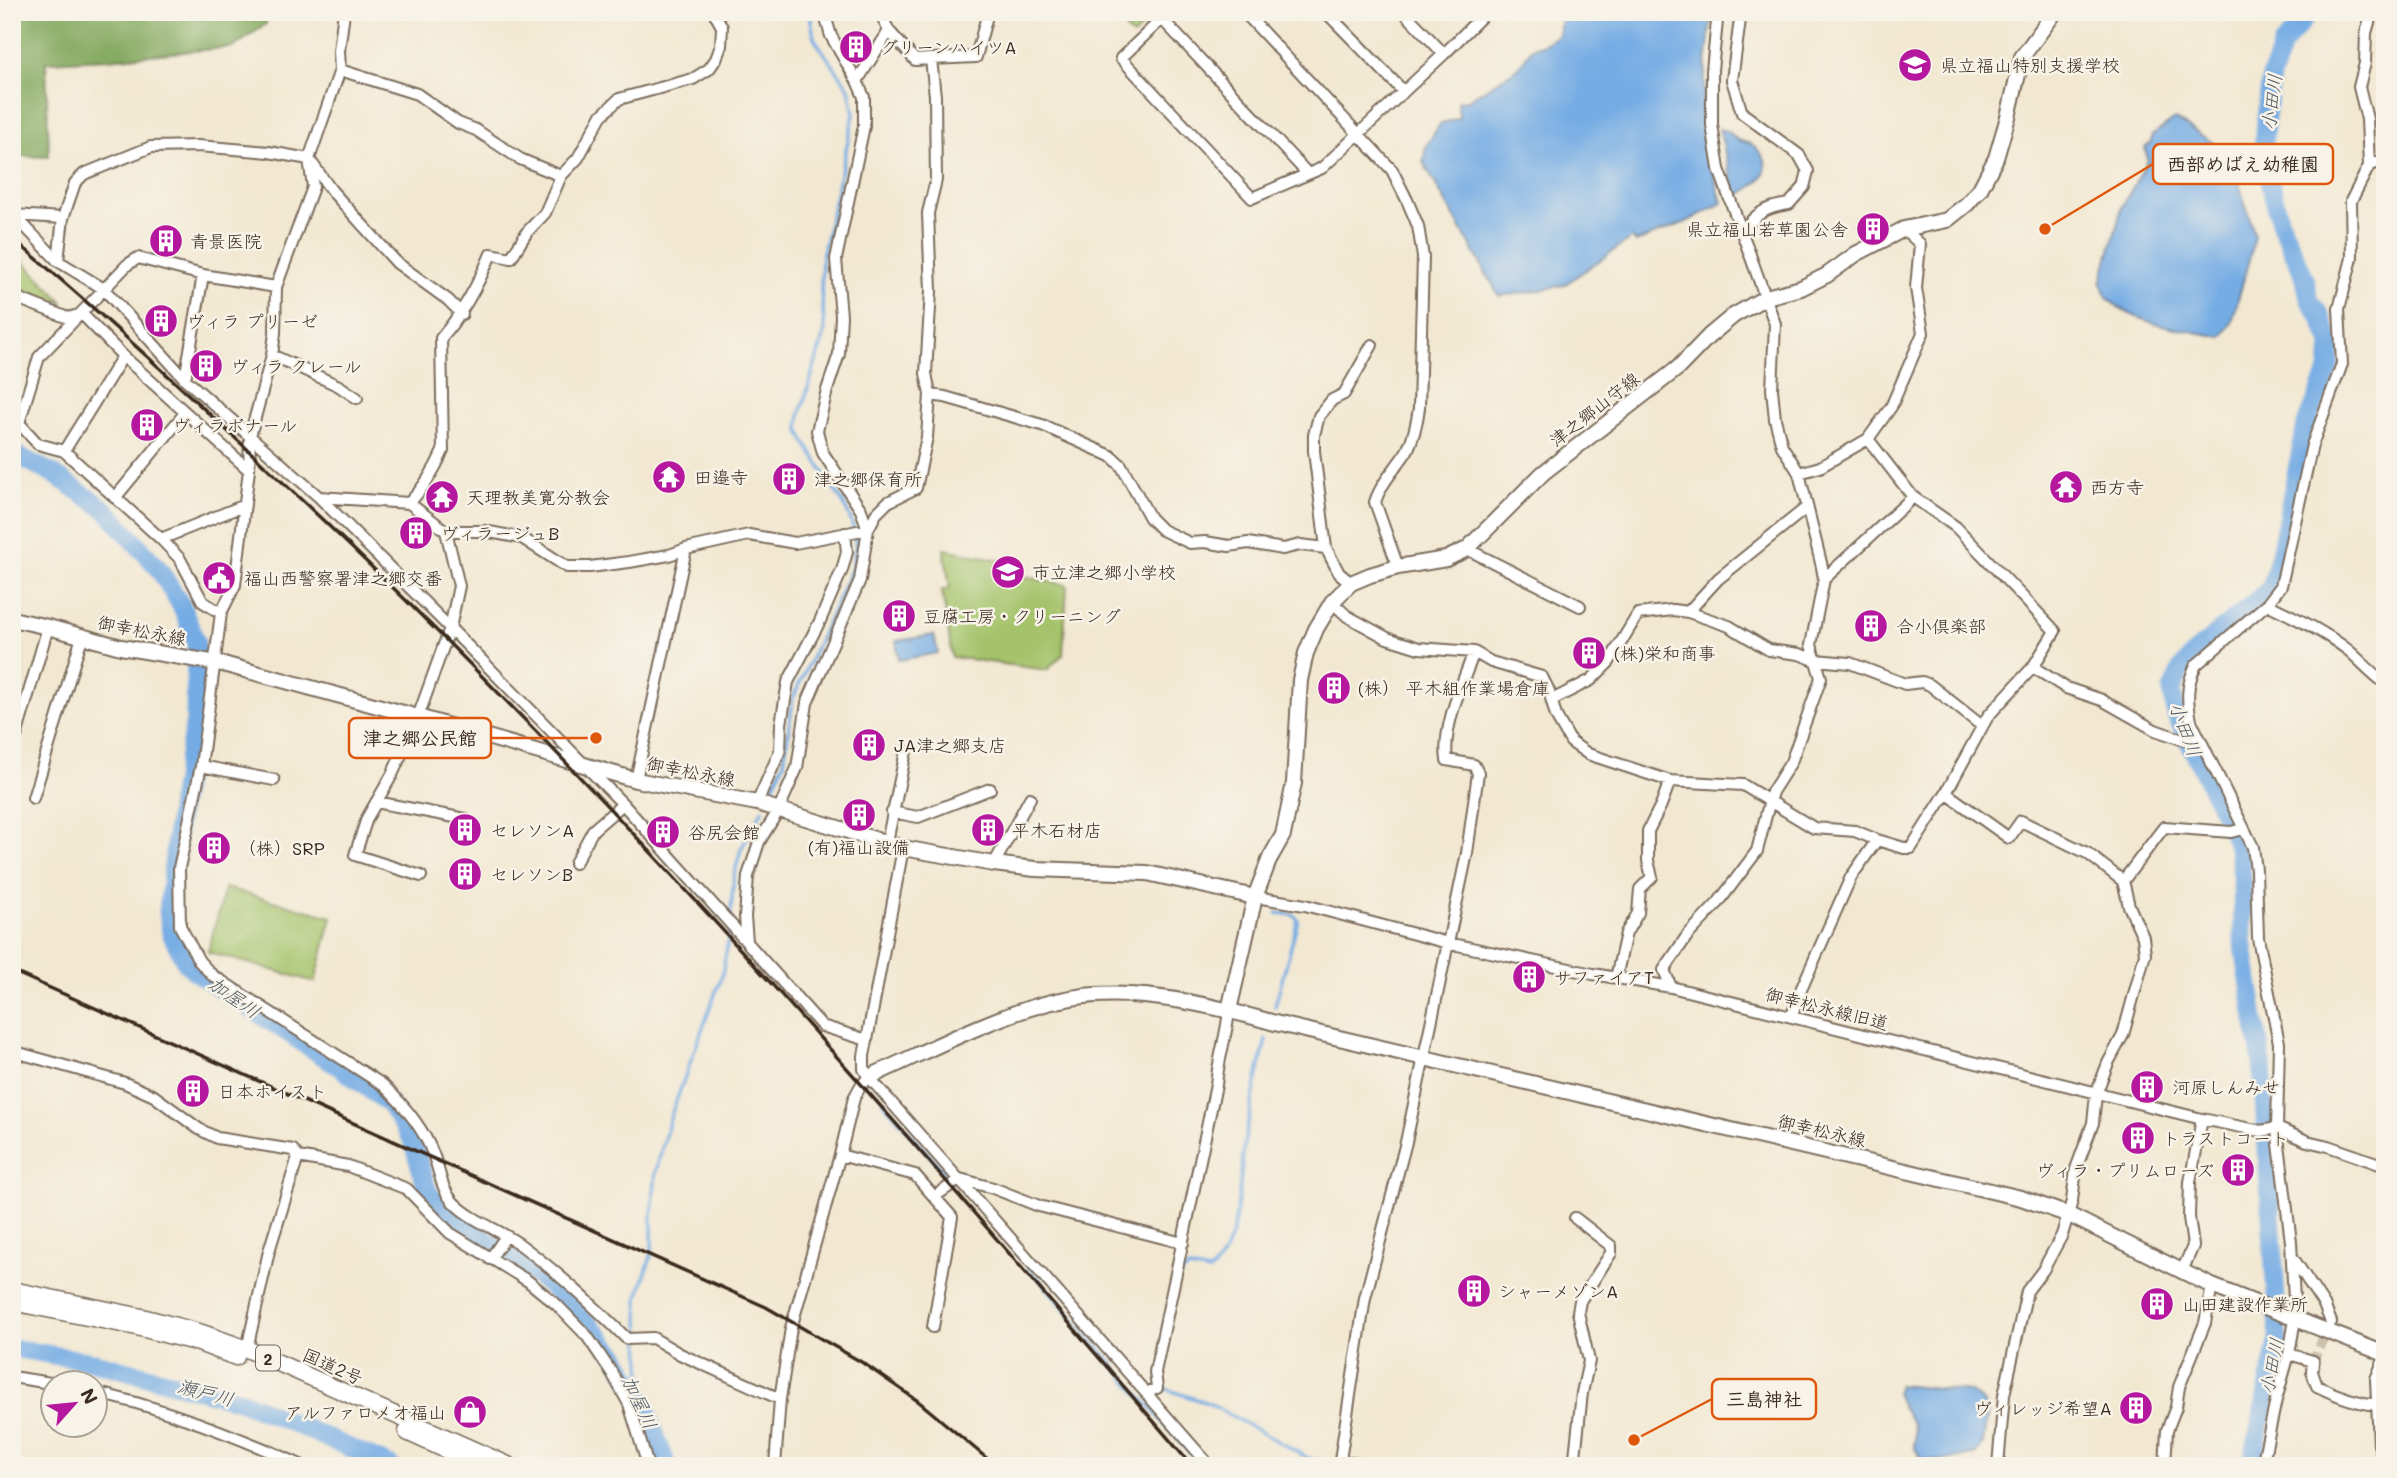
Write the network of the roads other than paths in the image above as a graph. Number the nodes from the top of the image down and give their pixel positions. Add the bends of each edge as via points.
1 (344, 12) edge
2 (714, 12) edge
3 (824, 12) edge
4 (888, 12) edge
5 (988, 12) edge
6 (1244, 12) edge
7 (1326, 12) edge
8 (1405, 12) edge
9 (1718, 12) edge
10 (1741, 12) edge
11 (2055, 12) edge
12 (2372, 12) edge
13 (1484, 13) edge
14 (1166, 15) edge
15 (889, 31) junction
16 (1444, 54) junction
17 (931, 59) junction
18 (340, 70) junction
19 (858, 80) junction
20 (1403, 92) junction
21 (1359, 134) junction
22 (309, 159) junction
23 (2385, 159) edge
24 (2369, 166) junction
25 (1308, 174) junction
26 (561, 176) junction
27 (13, 215) edge
28 (63, 218) junction
29 (1905, 229) junction
30 (1742, 231) junction
31 (58, 261) junction
32 (202, 275) junction
33 (275, 287) junction
34 (104, 289) junction
35 (12, 296) edge
36 (1766, 297) junction
37 (82, 314) junction
38 (462, 314) junction
39 (1372, 345) dead end
40 (272, 355) junction
41 (123, 356) junction
42 (185, 379) junction
43 (930, 395) junction
44 (357, 398) dead end
45 (185, 413) junction
46 (15, 422) edge
47 (250, 436) junction
48 (1868, 439) junction
49 (64, 451) junction
50 (249, 470) junction
51 (1799, 473) junction
52 (1913, 497) junction
53 (115, 498) junction
54 (319, 498) junction
55 (409, 503) junction
56 (245, 505) junction
57 (1806, 508) junction
58 (868, 529) junction
59 (446, 531) junction
60 (845, 534) junction
61 (161, 539) junction
62 (1326, 548) junction
63 (685, 549) junction
64 (1467, 549) junction
65 (1398, 567) junction
66 (1824, 579) junction
67 (1351, 583) junction
68 (1332, 603) junction
69 (2267, 604) junction
70 (1580, 606) dead end
71 (1688, 612) junction
72 (221, 613) junction
73 (12, 620) edge
74 (820, 621) junction
75 (48, 627) junction
76 (450, 628) junction
77 (839, 629) junction
78 (82, 638) junction
79 (1474, 652) junction
80 (1815, 660) junction
81 (209, 662) junction
82 (2033, 667) junction
83 (2385, 683) edge
84 (1552, 699) junction
85 (418, 717) junction
86 (1982, 726) junction
87 (2193, 741) junction
88 (12, 750) edge
89 (906, 751) dead end
90 (201, 766) junction
91 (584, 766) junction
92 (636, 779) junction
93 (274, 780) dead end
94 (1670, 781) junction
95 (990, 789) dead end
96 (1946, 793) junction
97 (33, 798) dead end
98 (1030, 798) dead end
99 (1770, 801) junction
100 (376, 803) junction
101 (623, 804) junction
102 (766, 807) junction
103 (892, 812) junction
104 (465, 819) dead end
105 (2238, 830) junction
106 (1877, 840) junction
107 (887, 842) junction
108 (904, 848) junction
109 (575, 863) dead end
110 (994, 864) junction
111 (421, 876) dead end
112 (2123, 881) junction
113 (1255, 897) junction
114 (747, 941) junction
115 (1448, 943) junction
116 (1616, 978) junction
117 (1671, 987) junction
118 (1228, 1010) junction
119 (1792, 1016) junction
120 (867, 1040) junction
121 (12, 1051) edge
122 (1423, 1058) junction
123 (869, 1077) junction
124 (2096, 1094) junction
125 (2202, 1119) junction
126 (2275, 1129) junction
127 (841, 1155) junction
128 (298, 1157) junction
129 (2385, 1166) edge
130 (955, 1181) junction
131 (934, 1197) junction
132 (2068, 1215) junction
133 (1575, 1218) dead end
134 (505, 1238) junction
135 (1183, 1243) junction
136 (2291, 1255) junction
137 (491, 1258) junction
138 (2182, 1271) junction
139 (2212, 1286) junction
140 (12, 1290) edge
141 (12, 1302) edge
142 (2291, 1317) junction
143 (2331, 1322) dead end
144 (933, 1327) dead end
145 (247, 1349) junction
146 (2289, 1354) junction
147 (2385, 1356) edge
148 (12, 1377) edge
149 (38, 1381) edge
150 (1146, 1393) junction
151 (108, 1396) edge
152 (780, 1399) junction
153 (2377, 1405) junction
154 (2385, 1462) edge
155 (303, 1466) edge
156 (481, 1466) edge
157 (510, 1466) edge
158 (648, 1466) edge
159 (775, 1466) edge
160 (1210, 1466) edge
161 (1377, 1466) edge
162 (1574, 1466) edge
163 (1998, 1466) edge
164 (2165, 1466) edge
165 (2262, 1466) edge

1 - 18 street
2 - 26 street via 722,27 721,46 709,69 693,79 619,99 601,117 578,158
3 - 19 street via 831,36
4 - 15 street via 884,21
5 - 17 street via 975,57
6 - 21 street
7 - 20 street
8 - 16 street
9 - 30 street via 1712,125 1719,169
10 - 30 street via 1732,80 1742,113 1799,155 1808,171 1804,187 1789,204 1770,207
11 - 29 main road, 津之郷山守線 via 2022,57 1996,158 1980,189 1947,220
12 - 24 street via 2359,83 2367,119
13 - 16 street
14 - 25 street
14 - 25 street via 1121,58 1141,81 1252,198
15 - 17 street via 915,60
15 - 19 street
16 - 20 street
17 - 43 street via 936,180 928,213 931,291 926,373
18 - 22 street
18 - 26 street via 417,93 520,159
19 - 58 street via 864,97 864,125 836,259 839,355 817,431 822,453 861,510
20 - 21 street
21 - 25 street via 1322,168
21 - 65 street via 1392,170 1418,226 1423,257 1416,430 1375,502
22 - 28 street via 198,146 150,147 85,174 75,183
22 - 33 street via 313,187
22 - 38 street via 397,263
23 - 24 street
24 - 69 street via 2351,201 2352,258 2339,309 2342,364 2312,445 2281,586
26 - 38 street via 545,213 511,258 491,254
27 - 28 street
27 - 31 street
28 - 31 street
29 - 36 main road, 津之郷山守線 via 1801,288
29 - 48 street via 1920,244 1916,288 1923,333 1891,407
30 - 36 street
31 - 34 street
32 - 33 street
32 - 34 street via 138,258
32 - 42 street
33 - 40 street
34 - 37 street
34 - 42 street
35 - 37 street via 68,318
36 - 51 street via 1775,324 1775,419 1783,446
36 - 64 main road, 津之郷山守線 via 1733,316 1678,368 1542,473
37 - 41 street
37 - 46 street via 39,357
38 - 55 street via 441,338 443,451
39 - 62 street via 1344,394 1319,416 1314,435
40 - 44 street
40 - 47 street
41 - 45 street
41 - 49 street
42 - 47 street
43 - 58 street via 916,488 888,502
43 - 62 street via 1042,425 1111,456 1121,465 1150,518 1162,530 1190,543
45 - 50 street
45 - 53 street
46 - 49 street via 38,444
47 - 50 street
47 - 54 street
48 - 51 street via 1820,467
48 - 52 street
49 - 53 street
50 - 56 street
51 - 57 street
52 - 66 street
52 - 82 street via 1956,527 2054,631
53 - 61 street
54 - 55 street
54 - 76 street
55 - 59 street
56 - 61 street
56 - 72 street via 235,586
57 - 66 street
57 - 71 street via 1718,579
58 - 60 street
58 - 77 street via 860,580
59 - 63 street via 522,538 567,566 629,562
59 - 76 street via 459,586
60 - 63 street via 795,543 748,535
60 - 74 street via 842,570
61 - 72 street via 180,559 203,602
62 - 67 street via 1339,573
63 - 92 street
64 - 65 main road, 津之郷山守線 via 1446,559
64 - 70 street
65 - 67 main road, 津之郷山守線
66 - 80 street via 1811,645
67 - 68 main road, 津之郷山守線
68 - 79 street via 1387,638 1419,648
68 - 113 main road, 津之郷山守線 via 1306,653 1294,783 1283,835
69 - 83 street via 2322,631
69 - 87 street via 2196,665 2186,699
71 - 80 street via 1729,626 1769,650
71 - 84 street via 1638,614 1609,662 1591,680
72 - 81 street
73 - 75 main road, 御幸松永線
74 - 77 street
74 - 102 street via 788,682 780,751
75 - 78 main road, 御幸松永線
75 - 88 street
76 - 85 street
76 - 91 street
77 - 102 street via 807,703 797,768
78 - 81 main road, 御幸松永線
78 - 97 street
79 - 84 street via 1491,662 1542,677
79 - 115 street via 1454,709 1446,751 1447,760 1474,765 1478,773
80 - 86 street via 1850,663 1905,684 1930,685
80 - 99 street via 1821,678 1791,762
81 - 85 main road, 御幸松永線
81 - 90 street
82 - 86 street
82 - 87 street via 2066,688 2102,700 2155,730
84 - 94 street via 1571,742 1588,754
85 - 91 main road, 御幸松永線
85 - 100 street
86 - 96 street
87 - 105 street
89 - 103 street
90 - 93 street
90 - 134 street via 179,868 178,916 199,961 212,975 383,1085 417,1123 454,1203
91 - 92 main road, 御幸松永線
91 - 101 street
92 - 102 main road, 御幸松永線
94 - 99 street via 1743,785
94 - 116 street via 1648,831 1651,877 1640,888 1638,913 1626,933
95 - 103 street via 918,817
96 - 106 street via 1911,848
96 - 112 street via 2009,838 2021,821 2087,853
98 - 110 street
99 - 106 street via 1814,828 1855,831
99 - 117 street via 1757,851 1664,970
100 - 104 street
100 - 111 street via 355,855
101 - 109 street via 593,830
101 - 114 street
102 - 107 main road, 御幸松永線
102 - 114 street via 748,876
103 - 107 street
105 - 112 street via 2164,827
105 - 126 street via 2253,847 2258,938 2279,1043
106 - 119 street via 1851,877
107 - 108 main road, 御幸松永線
108 - 110 main road, 御幸松永線
108 - 120 street
110 - 113 main road, 御幸松永線 via 1147,873
112 - 124 street via 2145,954 2123,1034
113 - 115 street, 御幸松永線旧道 via 1305,905
113 - 118 main road
114 - 120 street via 822,1026
115 - 116 street, 御幸松永線旧道
115 - 122 street
116 - 117 street, 御幸松永線旧道
117 - 119 street, 御幸松永線旧道
118 - 122 main road, 御幸松永線
118 - 123 main road, 御幸松永線 via 1130,994 1046,1003
118 - 135 street
119 - 124 street, 御幸松永線旧道
120 - 123 street via 864,1069
121 - 128 street via 125,1083 154,1096 217,1138 293,1150
122 - 132 main road, 御幸松永線 via 1972,1185
122 - 161 street via 1365,1298 1340,1460
123 - 127 street via 853,1098
123 - 130 street
124 - 125 street, 御幸松永線旧道
124 - 132 street via 2093,1124 2076,1169
125 - 126 street, 御幸松永線旧道 via 2261,1131
125 - 138 street via 2190,1182 2193,1246
126 - 129 street
126 - 136 street
127 - 131 street via 915,1175
127 - 152 street via 791,1328
128 - 137 street via 348,1166 407,1189 450,1233
128 - 145 street via 269,1251
130 - 131 street
130 - 135 street
130 - 150 street
131 - 144 street via 952,1217
132 - 138 main road, 御幸松永線
132 - 163 street via 2062,1235 2027,1291 2004,1395
133 - 162 street via 1611,1246 1611,1254 1580,1301 1578,1312 1589,1361
134 - 137 street
134 - 152 street via 555,1272 627,1339 653,1338
135 - 150 street via 1155,1371 1157,1388
136 - 142 street
136 - 143 street
137 - 158 street via 528,1281 587,1336 628,1404
138 - 139 main road, 御幸松永線
139 - 142 main road, 御幸松永線
139 - 164 street via 2205,1323 2167,1430
140 - 145 highway, 国道2号 / 2 via 142,1317
141 - 156 highway, 国道2号 / 2 via 199,1343 252,1362
142 - 146 street
142 - 147 main road, 御幸松永線
145 - 157 highway, 国道2号 / 2
146 - 153 street via 2313,1361 2317,1385 2329,1392
146 - 165 street
147 - 153 street via 2376,1379
148 - 149 street
150 - 160 street
151 - 155 street via 193,1420
152 - 159 street
153 - 154 street via 2379,1445

